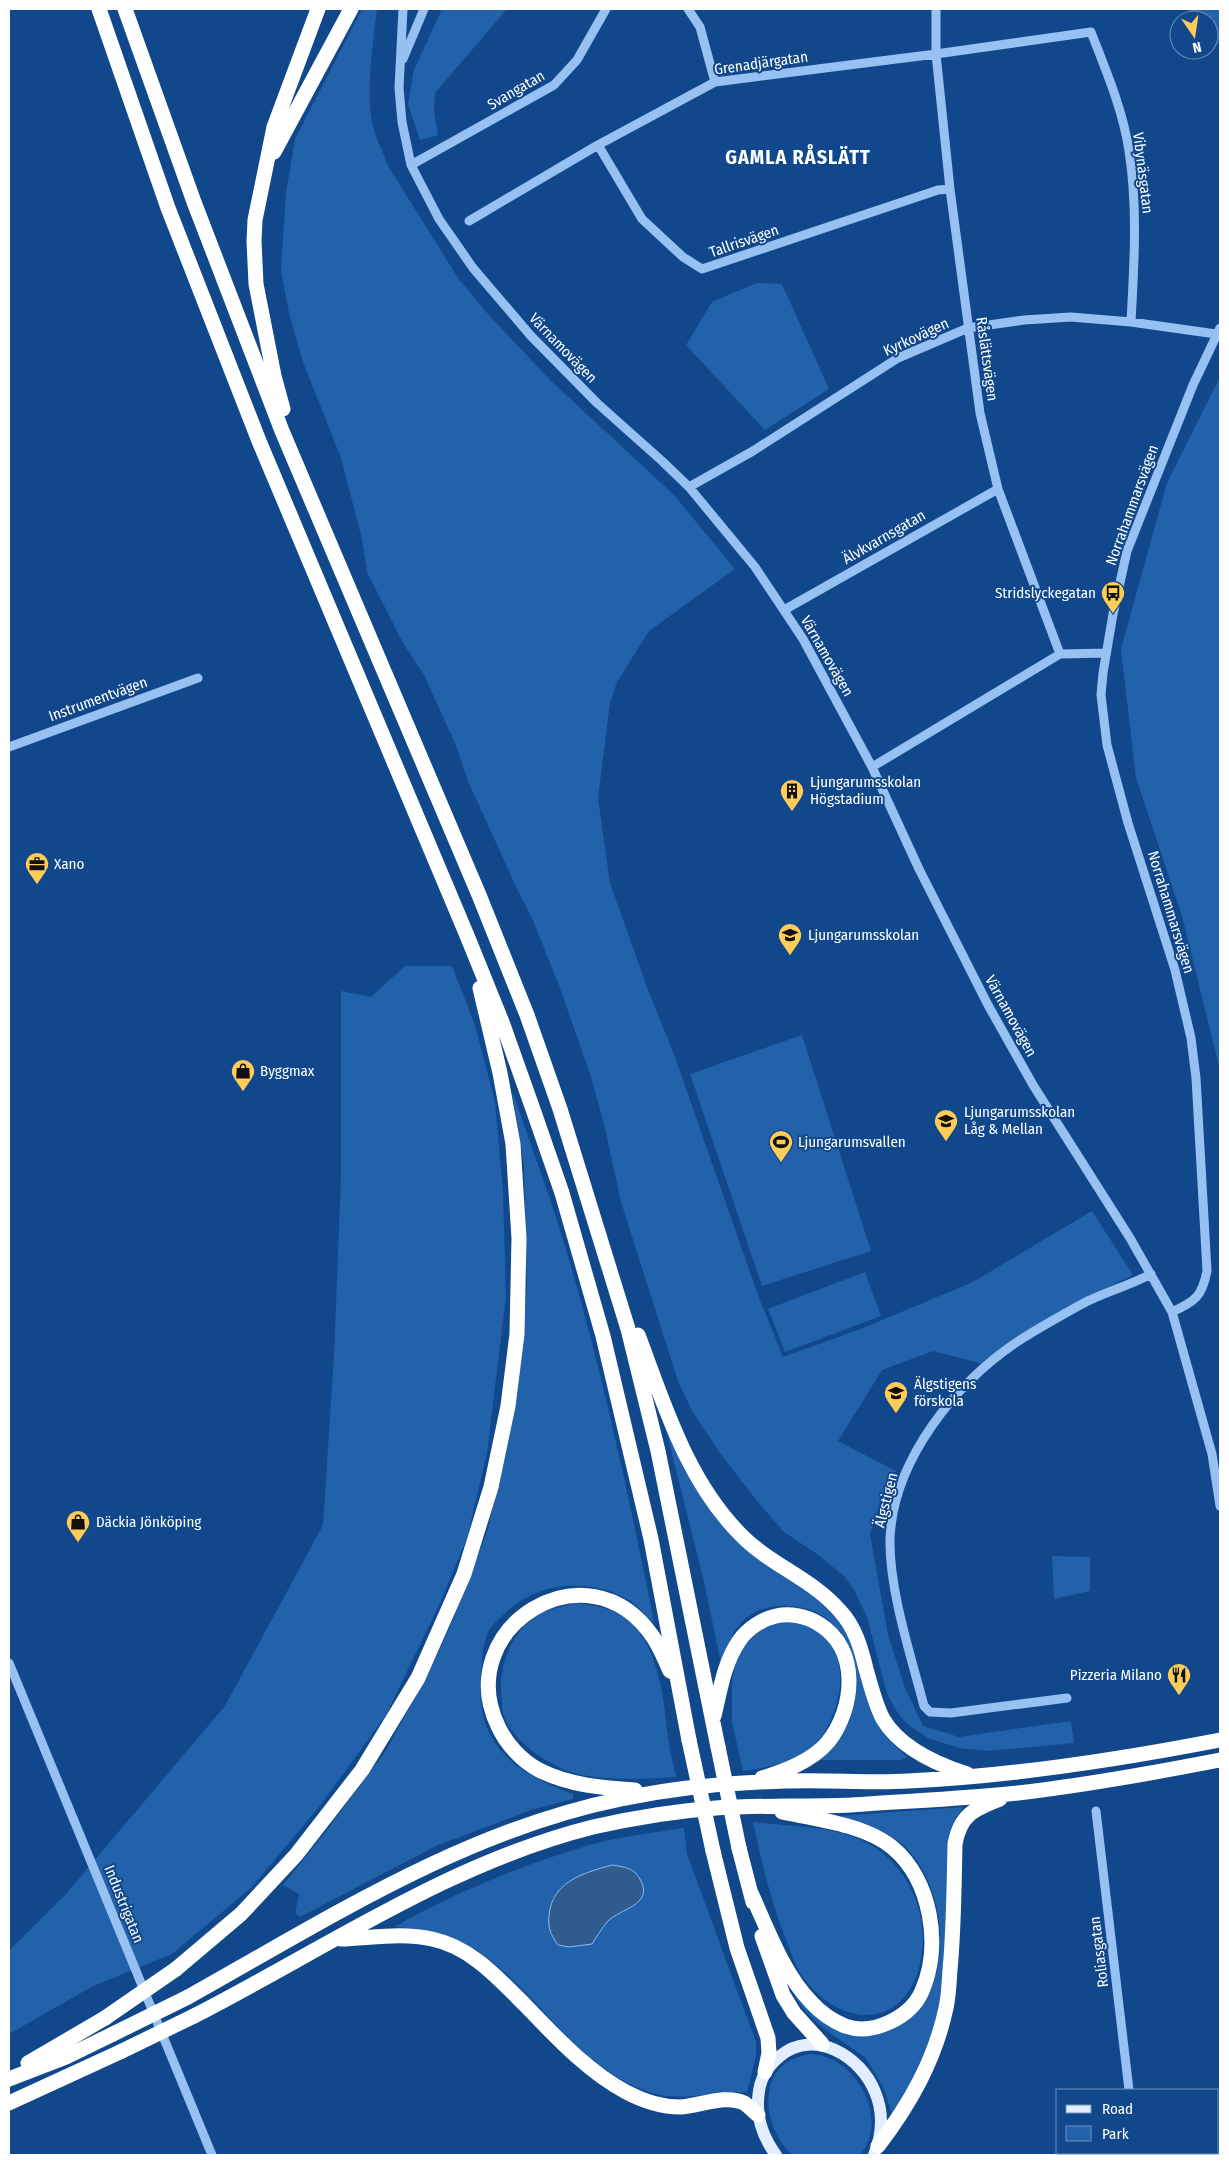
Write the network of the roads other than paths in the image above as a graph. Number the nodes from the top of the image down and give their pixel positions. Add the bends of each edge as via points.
1 (99, 9) edge
2 (125, 9) edge
3 (318, 9) edge
4 (350, 9) edge
5 (403, 9) edge
6 (424, 9) edge
7 (606, 9) edge
8 (688, 9) edge
9 (936, 9) edge
10 (1091, 32) joint
11 (936, 54) junction
12 (399, 69) junction
13 (715, 82) junction
14 (598, 145) junction
15 (411, 164) junction
16 (265, 169) junction
17 (950, 189) junction
18 (469, 221) dead end
19 (1132, 322) junction
20 (968, 328) junction
21 (1218, 331) edge
22 (301, 475) junction
23 (689, 487) junction
24 (998, 488) junction
25 (784, 610) junction
26 (1106, 653) junction
27 (1060, 654) junction
28 (198, 678) dead end
29 (9, 747) edge
30 (872, 767) junction
31 (468, 938) junction
32 (596, 1220) junction
33 (1151, 1274) junction
34 (1172, 1312) junction
35 (1220, 1506) edge
36 (9, 1663) edge
37 (681, 1696) junction
38 (1067, 1698) dead end
39 (713, 1720) junction
40 (1220, 1740) edge
41 (1220, 1760) edge
42 (973, 1776) junction
43 (747, 1782) junction
44 (656, 1792) junction
45 (1016, 1793) junction
46 (756, 1807) junction
47 (1096, 1811) dead end
48 (750, 1893) junction
49 (337, 1939) junction
50 (822, 2044) junction
51 (765, 2072) junction
52 (9, 2073) edge
53 (9, 2078) edge
54 (1129, 2089) edge
55 (9, 2103) edge
56 (758, 2116) junction
57 (876, 2150) edge
58 (212, 2155) edge
59 (776, 2155) edge

1 - 31 highway via 168,208 259,441
2 - 22 highway via 194,202
3 - 16 highway via 274,127
4 - 16 highway
5 - 12 street, Värnamovägen
6 - 12 street, Värnamovägen
7 - 15 street, Svangatan via 577,60 554,85
8 - 13 street via 700,27
9 - 11 street, Råslättsvägen
10 - 11 street, Grenadjärgatan
10 - 19 street, Vibynäsgatan via 1114,90 1129,150 1136,212
11 - 13 street, Grenadjärgatan
11 - 17 street, Råslättsvägen
12 - 15 street, Värnamovägen via 402,122
13 - 14 street, Grenadjärgatan
14 - 17 street, Tallrisvägen via 642,219 702,270 919,196
14 - 18 street, Grenadjärgatan
15 - 23 street, Värnamovägen via 439,219 473,268 531,336
16 - 22 highway via 255,220 256,284 274,376
17 - 20 street, Råslättsvägen
19 - 20 street, Kyrkovägen via 1071,317
19 - 21 street, Kyrkovägen
20 - 23 street, Kyrkovägen via 898,358 753,451
20 - 24 street, Råslättsvägen via 980,413
21 - 26 street, Norrahammarsvägen via 1186,402 1127,552
22 - 32 highway via 523,1006
23 - 25 street, Värnamovägen via 755,567
24 - 25 street, Älvkvarnsgatan
24 - 27 street, Råslättsvägen
25 - 30 street, Värnamovägen via 819,667
26 - 27 street
26 - 34 street, Norrahammarsvägen via 1101,695 1107,745 1175,970 1191,1038 1196,1078 1207,1271 1203,1290
27 - 30 street
28 - 29 street, Instrumentvägen
30 - 33 street, Värnamovägen via 988,1005 1033,1085
31 - 37 highway via 502,1022 562,1194 603,1336 651,1539
31 - 52 highway, bridge via 513,1144 519,1238 517,1334 508,1406 491,1487 464,1574 418,1678 362,1770 296,1855 241,1914 176,1969 105,2018
32 - 39 highway via 628,1329 658,1451
32 - 42 highway via 674,1429 716,1508 772,1561 827,1597 841,1612 860,1647 874,1699 884,1720 901,1740 922,1755
33 - 34 street, Värnamovägen
33 - 38 street, Älgstigen via 1083,1303 1021,1339 979,1373 950,1402 925,1435 905,1474 896,1501 890,1538 892,1570 924,1706 930,1712 951,1713
34 - 35 street via 1212,1454
36 - 58 street, Industrigatan
37 - 44 highway via 653,1636 637,1619 620,1606 581,1594 562,1596 520,1616 505,1634 490,1673 493,1715 503,1736 538,1770 585,1785
37 - 51 highway, bridge via 737,1948 768,2038
39 - 43 highway via 731,1655 753,1626 782,1614 798,1616 827,1629 838,1642 849,1672 846,1708 840,1724 812,1756 774,1774
39 - 48 highway, bridge
40 - 42 highway via 1141,1756
41 - 45 highway
42 - 43 highway via 873,1782
43 - 44 highway
44 - 53 highway, bridge via 570,1812 467,1847 406,1876 188,1997 66,2056
45 - 46 highway via 849,1805
45 - 57 highway via 970,1814 957,1832 947,2006 933,2054 914,2093
46 - 48 highway via 844,1825 893,1847 912,1869 924,1890 930,1918 931,1953 921,1993 912,2007 896,2019 878,2026 846,2026 829,2017 799,1988
46 - 49 highway via 714,1808 645,1817 594,1827 524,1848 429,1888
47 - 54 street, Roliasgatan
48 - 50 highway via 783,1995 794,2013
49 - 55 highway, bridge via 194,2016
49 - 56 highway via 413,1936 434,1939 458,1949 477,1960 502,1982 586,2065 621,2089 661,2105 681,2107 738,2101
50 - 51 main road via 809,2044 784,2053
50 - 57 main road via 854,2062 871,2084 880,2109 881,2128
51 - 56 main road via 760,2086
56 - 59 main road via 762,2131

